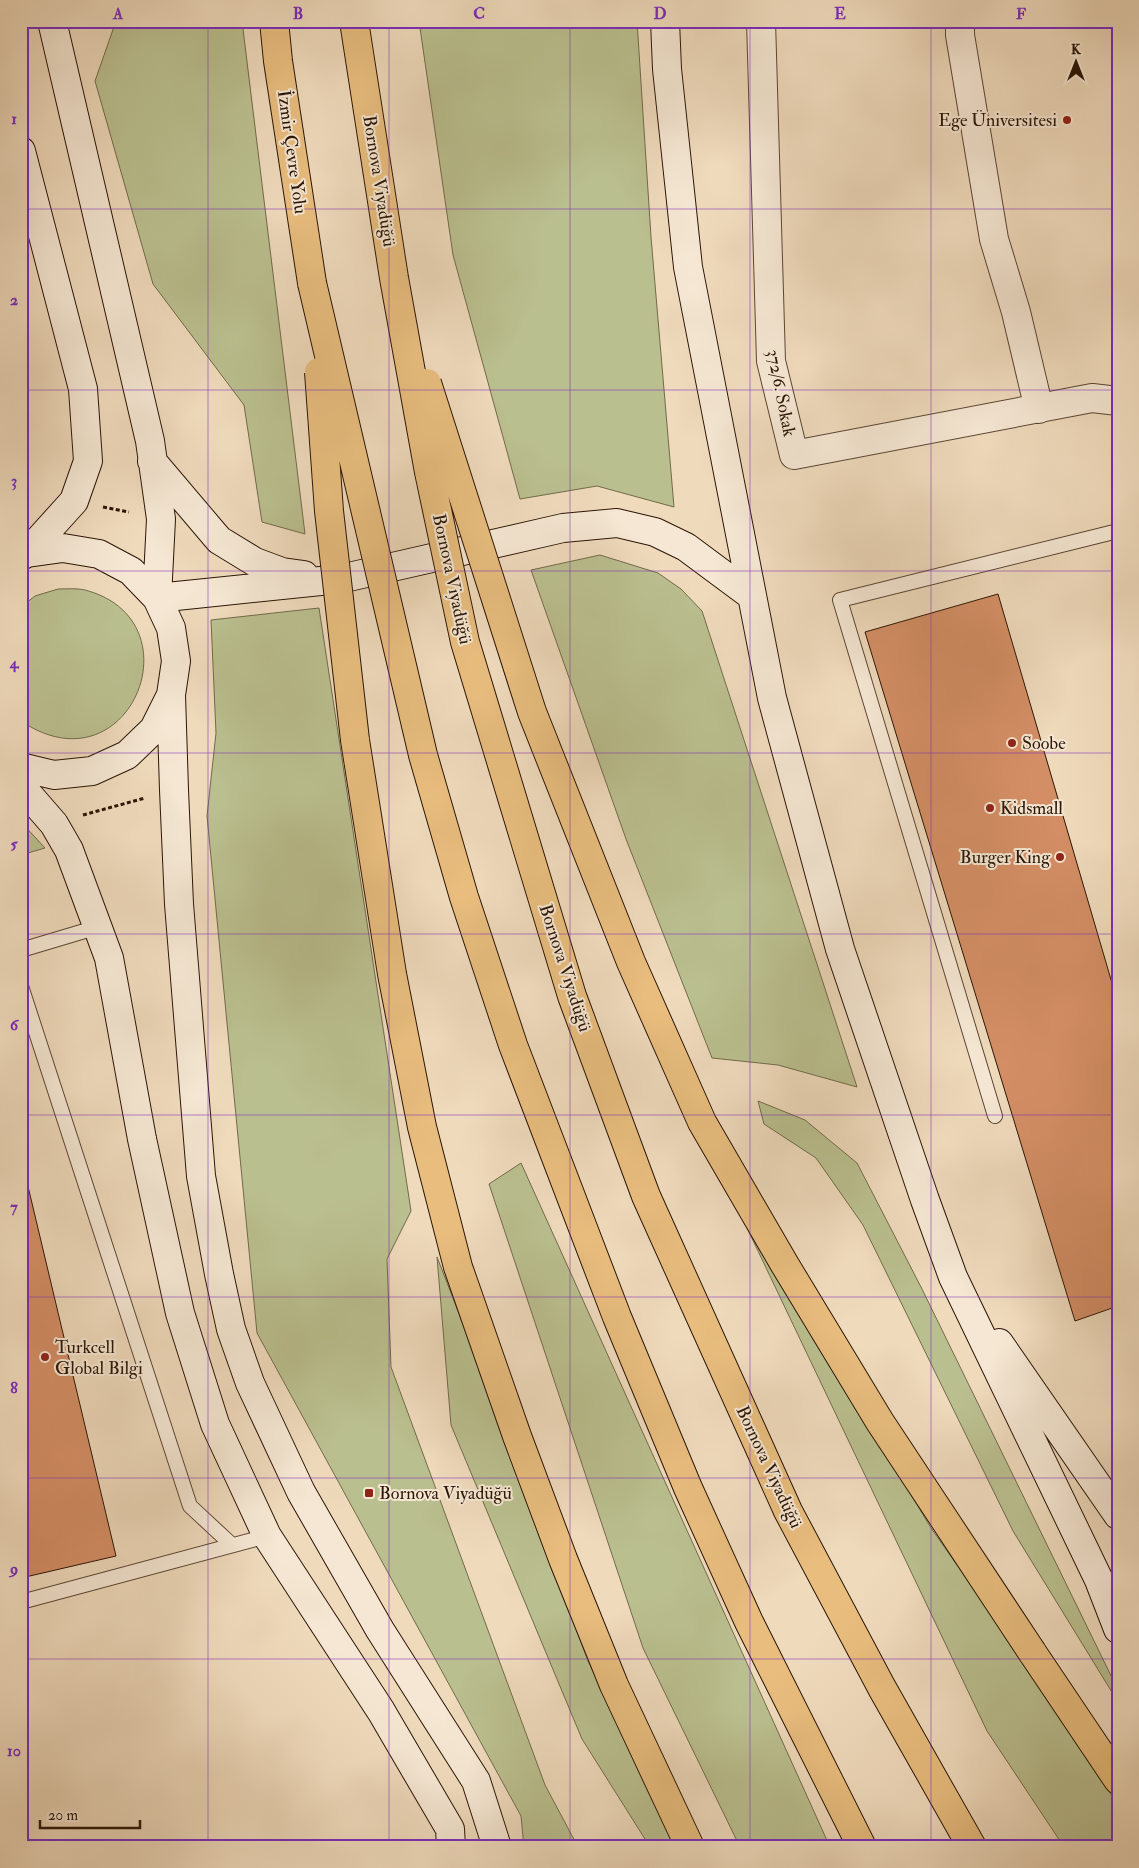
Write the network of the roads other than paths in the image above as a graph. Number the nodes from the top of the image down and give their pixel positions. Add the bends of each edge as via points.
1 (52, 21) edge
2 (274, 21) edge
3 (354, 21) edge
4 (665, 21) edge
5 (761, 21) edge
6 (960, 21) edge
7 (21, 151) edge
8 (394, 278) junction
9 (312, 283) junction
10 (1118, 401) edge
11 (1039, 409) junction
12 (152, 461) junction
13 (1118, 531) edge
14 (23, 554) edge
15 (340, 579) junction
16 (752, 596) junction
17 (156, 598) junction
18 (171, 694) junction
19 (21, 767) edge
20 (21, 786) edge
21 (98, 927) junction
22 (21, 950) edge
23 (21, 986) edge
24 (995, 1116) dead end
25 (953, 1277) junction
26 (1118, 1515) edge
27 (267, 1536) junction
28 (232, 1545) junction
29 (21, 1602) edge
30 (1118, 1628) edge
31 (1118, 1780) edge
32 (452, 1847) edge
33 (497, 1847) edge
34 (690, 1847) edge
35 (862, 1847) edge
36 (972, 1847) edge

1 - 12 street
2 - 9 highway, İzmir Çevre Yolu
3 - 8 highway, Bornova Viyadüğü, bridge
4 - 16 street via 688,267
5 - 11 street, 372/6. Sokak via 771,361 794,455
6 - 11 street via 994,239 1016,312
7 - 14 street via 83,389 88,461 74,501
8 - 31 highway, bridge via 532,712 631,962 702,1122 880,1422
8 - 36 highway, Bornova Viyadüğü, bridge via 429,472 465,642 578,1014 646,1196 788,1511 882,1688
9 - 34 highway, bridge via 330,511 355,740 392,974 422,1127 458,1267 553,1532 614,1685
9 - 35 highway, bridge via 423,755 464,897 513,1045 617,1317 688,1488 749,1622
10 - 11 street, 372/6. Sokak via 1092,398
12 - 15 street via 219,540 254,562 282,572
12 - 17 street via 161,519
13 - 24 lane via 840,600
14 - 17 street via 63,548 99,554 131,571
15 - 16 street via 563,528 618,523 655,532 686,547
15 - 17 street
16 - 25 street via 772,698 840,949
17 - 18 street via 171,628 176,661
18 - 19 street via 154,729 127,756 92,771 54,775
18 - 33 street via 179,904 201,1176 231,1329 250,1383 301,1492 380,1630 476,1781
20 - 21 street via 54,824 69,850
21 - 22 lane
21 - 27 street via 110,958 142,1139 180,1313 215,1424
23 - 28 lane via 190,1506
25 - 26 street
25 - 30 street via 1099,1580
27 - 28 lane
27 - 32 street via 381,1711 450,1829
28 - 29 lane

